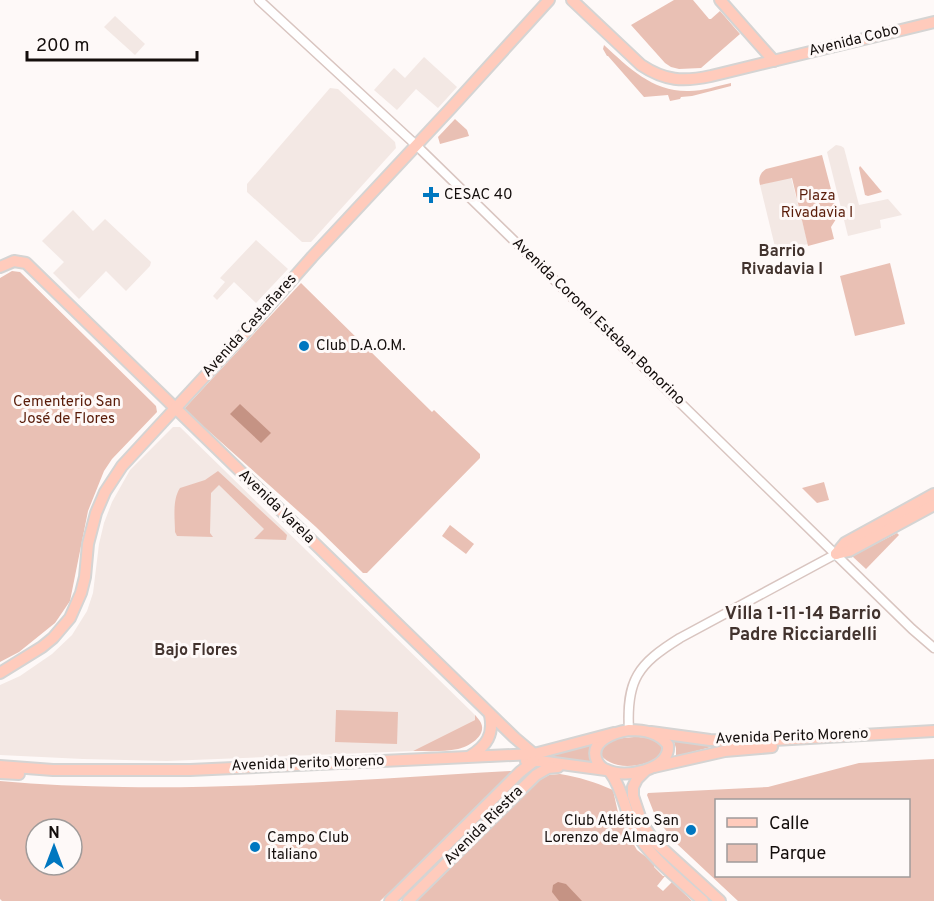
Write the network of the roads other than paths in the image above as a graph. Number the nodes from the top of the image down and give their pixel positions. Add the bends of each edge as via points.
1 (259, 0) edge
2 (549, 0) edge
3 (572, 0) edge
4 (720, 0) edge
5 (934, 22) edge
6 (774, 61) junction
7 (416, 145) junction
8 (0, 267) edge
9 (175, 408) junction
10 (934, 494) edge
11 (934, 505) edge
12 (836, 554) junction
13 (934, 648) edge
14 (0, 673) edge
15 (490, 715) junction
16 (629, 730) junction
17 (934, 730) edge
18 (651, 732) junction
19 (614, 733) junction
20 (934, 736) edge
21 (468, 758) junction
22 (534, 758) junction
23 (0, 766) edge
24 (567, 766) junction
25 (518, 767) junction
26 (650, 769) junction
27 (608, 771) junction
28 (0, 773) edge
29 (455, 836) junction
30 (464, 845) junction
31 (390, 901) edge
32 (408, 901) edge
33 (703, 901) edge
34 (720, 901) edge

1 - 7 street, Avenida Coronel Esteban Bonorino
2 - 7 main road, Avenida Castañares
3 - 6 main road, Avenida Cobo via 641,65 664,77 694,80
4 - 6 main road
5 - 6 main road, Avenida Cobo
7 - 9 main road, Avenida Castañares
7 - 12 street, Avenida Coronel Esteban Bonorino
8 - 9 main road, Avenida Varela via 19,261 26,263
9 - 14 main road, Avenida Castañares via 122,466 105,492 90,533 81,593 70,618 42,647
9 - 15 main road, Avenida Varela
10 - 12 main road via 845,543
11 - 12 main road via 849,551
12 - 13 street, Avenida Coronel Esteban Bonorino
12 - 16 street via 656,653 639,671 631,688
15 - 21 main road via 489,740
15 - 22 main road, Avenida Varela
16 - 18 main road
16 - 19 main road
17 - 18 main road, Avenida Perito Moreno via 731,741
18 - 26 main road via 664,739 669,749 666,758
19 - 22 main road, Avenida Perito Moreno
19 - 27 main road via 596,751 597,761
20 - 26 main road, Avenida Perito Moreno via 734,749
21 - 22 main road, Avenida Perito Moreno
21 - 23 main road, Avenida Perito Moreno via 190,770
22 - 24 main road, Avenida Perito Moreno
22 - 25 main road, Avenida Riestra
24 - 27 main road, Avenida Perito Moreno
24 - 30 main road, Avenida Riestra via 548,768 536,775
25 - 28 main road, Avenida Perito Moreno via 188,776
25 - 29 main road, Avenida Riestra
26 - 27 main road
26 - 34 main road via 637,779 633,788 642,823 654,841
27 - 33 main road via 618,784 629,820 644,845
29 - 30 main road
29 - 31 main road, Avenida Riestra
30 - 32 main road, Avenida Riestra

